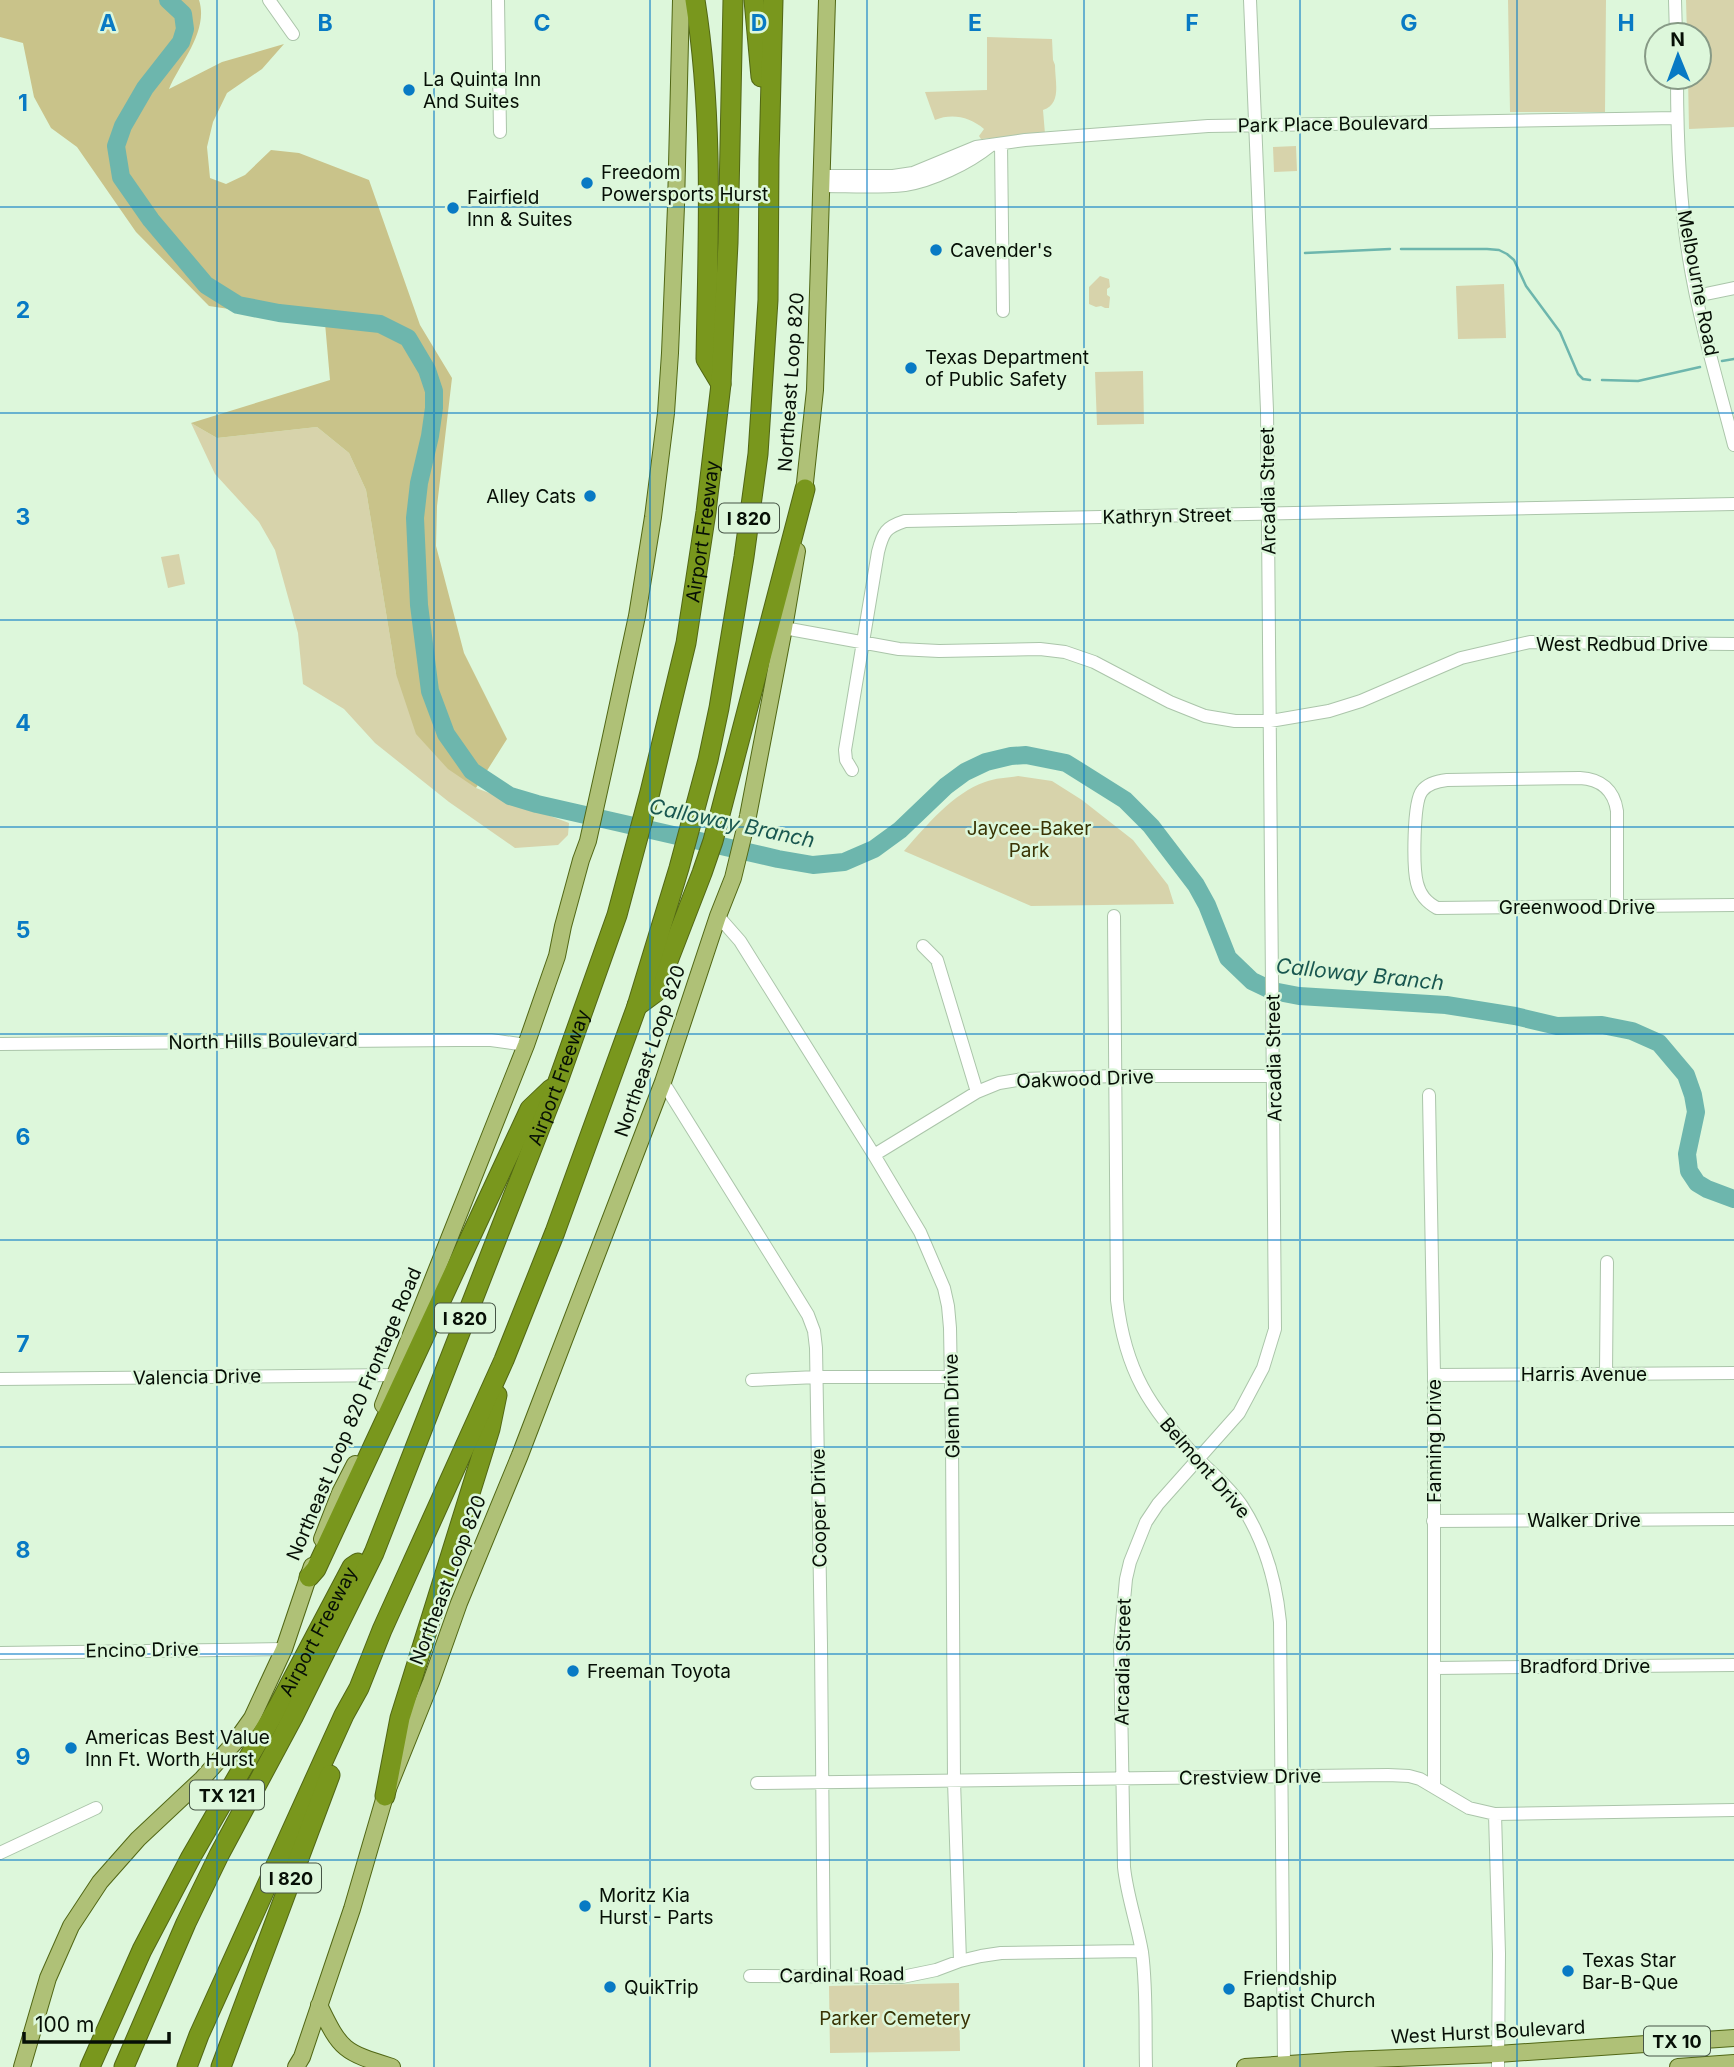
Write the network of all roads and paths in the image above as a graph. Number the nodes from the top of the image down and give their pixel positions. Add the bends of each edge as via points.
1 (269, 0) edge
2 (498, 0) edge
3 (681, 0) edge
4 (695, 0) edge
5 (733, 0) edge
6 (754, 0) edge
7 (773, 0) edge
8 (827, 0) edge
9 (1250, 0) edge
10 (1675, 0) edge
11 (1676, 21) edge
12 (293, 34) dead end
13 (1677, 91) edge
14 (1677, 118) junction
15 (1255, 126) junction
16 (500, 132) dead end
17 (995, 145) junction
18 (769, 159) junction
19 (822, 181) junction
20 (1734, 288) edge
21 (1696, 296) junction
22 (1003, 311) dead end
23 (722, 384) junction
24 (1734, 444) edge
25 (804, 489) junction
26 (1734, 504) edge
27 (1268, 514) junction
28 (784, 628) junction
29 (863, 643) junction
30 (1734, 644) edge
31 (1270, 721) junction
32 (852, 770) dead end
33 (1734, 905) edge
34 (1617, 907) junction
35 (718, 916) junction
36 (1114, 916) dead end
37 (923, 946) dead end
38 (636, 1006) junction
39 (0, 1044) edge
40 (526, 1045) junction
41 (1115, 1076) junction
42 (1274, 1076) junction
43 (663, 1082) junction
44 (556, 1084) junction
45 (977, 1092) junction
46 (1429, 1095) dead end
47 (874, 1155) junction
48 (1606, 1262) dead end
49 (504, 1360) junction
50 (1734, 1373) edge
51 (1606, 1374) junction
52 (395, 1375) junction
53 (1434, 1375) junction
54 (817, 1377) junction
55 (950, 1377) junction
56 (0, 1379) edge
57 (752, 1380) dead end
58 (1198, 1459) junction
59 (1734, 1519) edge
60 (1433, 1521) junction
61 (374, 1553) junction
62 (309, 1577) junction
63 (284, 1649) junction
64 (0, 1653) edge
65 (1734, 1665) edge
66 (1435, 1668) junction
67 (359, 1688) junction
68 (1282, 1777) junction
69 (1122, 1778) junction
70 (954, 1781) junction
71 (757, 1783) dead end
72 (821, 1783) junction
73 (1434, 1786) junction
74 (385, 1796) junction
75 (96, 1808) dead end
76 (1734, 1810) edge
77 (1495, 1814) junction
78 (0, 1853) edge
79 (1141, 1951) junction
80 (960, 1961) junction
81 (750, 1976) dead end
82 (824, 1976) junction
83 (319, 2005) junction
84 (1734, 2038) edge
85 (1498, 2060) edge
86 (1734, 2063) edge
87 (1284, 2065) junction
88 (22, 2067) edge
89 (90, 2067) edge
90 (124, 2067) edge
91 (187, 2067) edge
92 (221, 2067) edge
93 (296, 2067) edge
94 (392, 2067) edge
95 (1146, 2067) edge
96 (1245, 2067) edge
97 (1678, 2067) edge

1 - 12 street
2 - 16 street
3 - 40 main road, Northeast Loop 820 Frontage Road via 666,413 653,517 637,617 588,841 557,956
4 - 23 highway via 709,161 706,359
5 - 23 highway, Airport Freeway / I 820
6 - 18 highway
7 - 18 highway, I 820
8 - 19 main road, Northeast Loop 820
9 - 15 street, Arcadia Street
10 - 11 street
13 - 14 street, Melbourne Road
14 - 15 street, Park Place Boulevard
14 - 21 street, Melbourne Road via 1683,217
15 - 17 street, Park Place Boulevard
15 - 27 street, Arcadia Street
17 - 19 street, Park Place Boulevard via 943,173 907,185
17 - 22 street
18 - 38 highway, I 820 via 768,299 758,454 744,557 719,708 696,807
19 - 25 main road, Northeast Loop 820 via 816,390
20 - 21 street
21 - 24 street, Melbourne Road
23 - 44 highway, Airport Freeway / I 820 via 686,643 617,915
25 - 28 main road, Northeast Loop 820
25 - 38 highway via 702,873 656,992
26 - 27 street, Kathryn Street
27 - 29 street, Kathryn Street via 905,521 891,526 883,536
27 - 31 street, Arcadia Street
28 - 29 street, West Redbud Drive
28 - 35 main road, Northeast Loop 820 via 748,816
29 - 31 street, West Redbud Drive via 939,651 1065,652 1205,716
29 - 32 street, Kathryn Street via 845,750
30 - 31 street, West Redbud Drive via 1530,642 1461,658 1329,711
31 - 42 street, Arcadia Street
33 - 34 street, Greenwood Drive
34 - 34 street, Greenwood Drive via 1616,804 1604,785 1580,778 1447,780 1423,790 1416,807 1416,877 1424,898 1437,908
35 - 43 main road, Northeast Loop 820
35 - 47 street, Glenn Drive via 740,941
36 - 41 street, Belmont Drive
37 - 45 street via 937,960
38 - 49 highway, I 820
39 - 40 street, North Hills Boulevard via 491,1040
40 - 52 main road, Northeast Loop 820 Frontage Road
41 - 42 street, Oakwood Drive
41 - 45 street, Oakwood Drive via 1023,1079
41 - 58 street, Belmont Drive via 1120,1326 1150,1403
42 - 58 street, Arcadia Street via 1275,1329 1263,1368 1239,1413
43 - 54 street, Cooper Drive via 808,1315 814,1331
43 - 74 main road, Northeast Loop 820
44 - 61 highway, Airport Freeway / I 820
44 - 62 highway via 530,1109
45 - 47 street, Oakwood Drive
46 - 53 street, Fanning Drive
47 - 55 street, Glenn Drive via 920,1232 944,1288
48 - 51 street
49 - 67 highway, I 820
49 - 74 highway via 490,1429 400,1718
50 - 51 street, Harris Avenue
51 - 53 street, Harris Avenue
52 - 56 street, Valencia Drive
52 - 62 main road, Northeast Loop 820 Frontage Road via 376,1425 332,1511
53 - 60 street, Fanning Drive
54 - 55 street
54 - 57 street
54 - 72 street, Cooper Drive
55 - 70 street, Glenn Drive
58 - 68 street, Belmont Drive via 1241,1504 1271,1568 1280,1622
58 - 69 street, Arcadia Street via 1146,1522 1126,1579 1120,1643
59 - 60 street, Walker Drive
60 - 66 street, Fanning Drive
61 - 89 highway, Airport Freeway / TX 121 via 352,1567 191,1857 142,1950
61 - 90 highway, I 820 via 219,1855
62 - 63 main road, Northeast Loop 820 Frontage Road
63 - 64 street, Encino Drive
63 - 88 main road, Northeast Loop 820 Frontage Road via 253,1718 235,1742 138,1839 100,1882 71,1926 48,1978
65 - 66 street, Bradford Drive
66 - 73 street, Fanning Drive
67 - 91 highway
67 - 92 highway, I 820
68 - 69 street, Crestview Drive
68 - 73 street, Crestview Drive via 1399,1775
68 - 87 street, Belmont Drive
69 - 70 street, Crestview Drive
69 - 79 street, Arcadia Street via 1126,1890
70 - 72 street, Crestview Drive
70 - 80 street, Glenn Drive
71 - 72 street, Crestview Drive
72 - 82 street, Cooper Drive
73 - 77 street, Crestview Drive via 1469,1808
74 - 83 main road, Northeast Loop 820
75 - 78 street
76 - 77 street, Crestview Drive
77 - 85 street
79 - 80 street, Cardinal Road via 1001,1953
79 - 95 street, Arcadia Street
80 - 82 street, Cardinal Road via 902,1977
81 - 82 street, Cardinal Road
83 - 93 main road, Northeast Loop 820
83 - 94 main road via 335,2039 345,2048
84 - 85 main road, West Hurst Boulevard / TX 10
85 - 87 main road, West Hurst Boulevard / TX 10 via 1348,2060
86 - 97 main road, TX 10
87 - 96 main road, West Hurst Boulevard / TX 10

